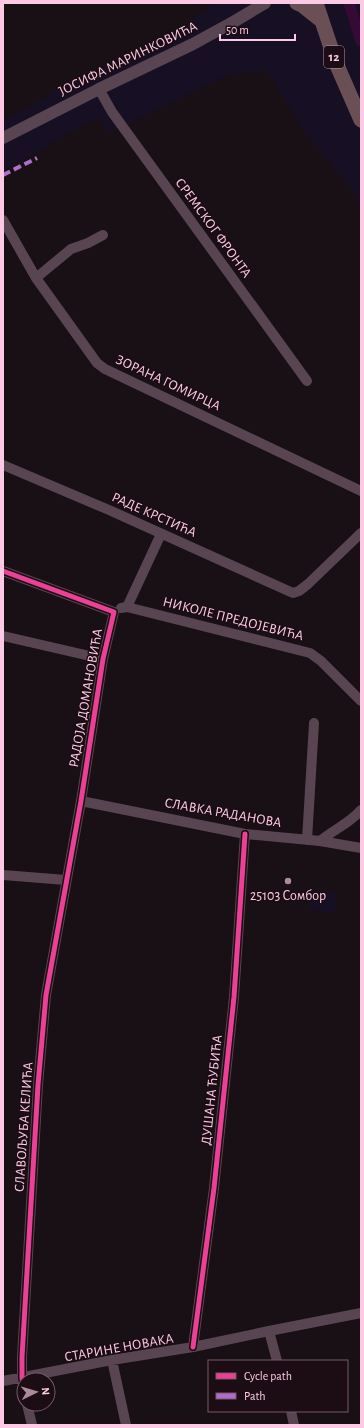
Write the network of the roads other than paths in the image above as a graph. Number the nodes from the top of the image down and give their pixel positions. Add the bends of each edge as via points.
1 (265, 3) edge
2 (297, 3) edge
3 (316, 3) edge
4 (320, 3) edge
5 (322, 20) junction
6 (99, 89) junction
7 (361, 120) edge
8 (3, 138) edge
9 (3, 220) edge
10 (103, 235) dead end
11 (36, 278) junction
12 (307, 381) dead end
13 (3, 465) edge
14 (361, 491) edge
15 (361, 533) edge
16 (161, 534) junction
17 (3, 571) edge
18 (128, 607) junction
19 (114, 612) junction
20 (3, 636) edge
21 (103, 659) junction
22 (361, 700) edge
23 (314, 723) dead end
24 (81, 801) junction
25 (361, 810) edge
26 (245, 834) junction
27 (307, 840) junction
28 (320, 841) junction
29 (361, 848) edge
30 (3, 875) edge
31 (66, 880) junction
32 (361, 1313) edge
33 (269, 1331) junction
34 (193, 1347) junction
35 (112, 1360) junction
36 (277, 1360) edge
37 (22, 1372) edge
38 (52, 1372) edge
39 (16, 1379) edge
40 (3, 1381) edge
41 (29, 1412) edge
42 (291, 1412) edge
43 (32, 1425) edge
44 (126, 1425) edge
45 (294, 1425) edge

1 - 6 street, ЈОСИФА МАРИНКОВИЋА via 194,44
2 - 5 main road
3 - 5 main road, 12
4 - 5 main road
5 - 7 main road, 12 via 336,63
6 - 8 street, ЈОСИФА МАРИНКОВИЋА
6 - 12 street, СРЕМСКОГ ФРОНТА via 117,118
9 - 11 street, ЗОРАНА ГОМИРЦА
10 - 11 street via 71,249
11 - 14 street, ЗОРАНА ГОМИРЦА via 97,363 105,369
13 - 16 street, РАДЕ КРСТИЋА
15 - 16 street, РАДЕ КРСТИЋА via 308,584 293,592
16 - 18 street
17 - 19 street, РАДОЈА ДОМАНОВИЋА
18 - 19 street, РАДОЈА ДОМАНОВИЋА
18 - 22 street, НИКОЛЕ ПРЕДОЈЕВИЋА via 310,653
19 - 21 street, РАДОЈА ДОМАНОВИЋА
20 - 21 street
21 - 24 street, РАДОЈА ДОМАНОВИЋА
23 - 27 street
24 - 26 street, СЛАВКА РАДАНОВА
24 - 31 street, РАДОЈА ДОМАНОВИЋА
25 - 28 street
26 - 27 street, СЛАВКА РАДАНОВА
26 - 34 street, ДУШАНА ЋУБИЋА via 234,997 214,1188
27 - 28 street, СЛАВКА РАДАНОВА
28 - 29 street, СЛАВКА РАДАНОВА
30 - 31 street
31 - 37 street, СЛАВОЉУБА КЕЛИЋА via 46,995 38,1084
32 - 33 street, СТАРИНЕ НОВАКА
33 - 34 street, СТАРИНЕ НОВАКА
33 - 36 street
34 - 35 street, СТАРИНЕ НОВАКА
35 - 38 street, СТАРИНЕ НОВАКА
35 - 44 street
39 - 40 street
41 - 43 street
42 - 45 street

